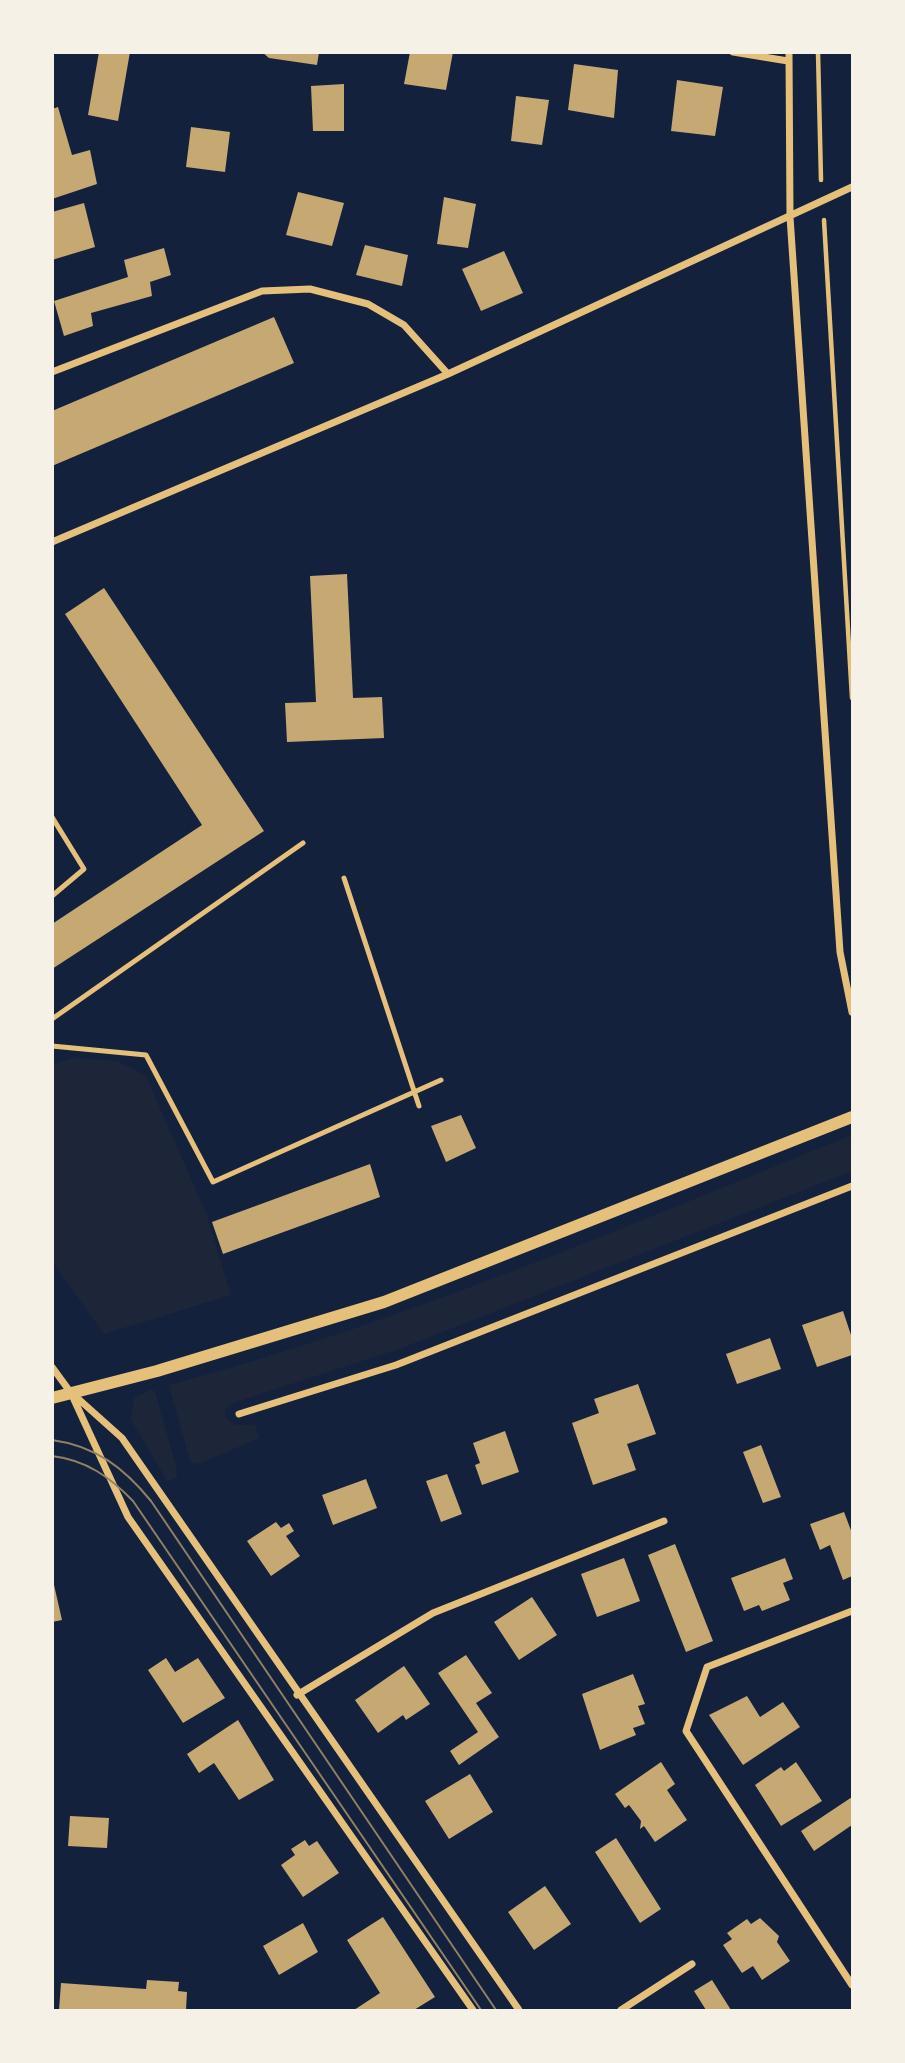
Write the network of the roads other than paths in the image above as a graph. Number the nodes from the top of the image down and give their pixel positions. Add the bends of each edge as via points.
1 (733, 52) edge
2 (789, 57) edge
3 (852, 187) edge
4 (790, 217) junction
5 (54, 371) edge
6 (448, 374) junction
7 (52, 542) edge
8 (52, 817) edge
9 (303, 843) dead end
10 (344, 878) dead end
11 (52, 896) edge
12 (852, 1012) edge
13 (52, 1019) edge
14 (52, 1046) edge
15 (441, 1080) dead end
16 (413, 1093) junction
17 (419, 1107) dead end
18 (852, 1117) edge
19 (852, 1186) edge
20 (52, 1367) edge
21 (71, 1393) junction
22 (52, 1398) edge
23 (239, 1414) dead end
24 (664, 1521) dead end
25 (852, 1611) edge
26 (298, 1695) junction
27 (692, 1964) dead end
28 (852, 1985) edge
29 (473, 2011) edge
30 (519, 2011) edge
31 (621, 2011) edge

1 - 2 street
2 - 4 street
3 - 4 street
4 - 6 street
4 - 12 street via 840,952
5 - 6 street via 262,290 310,289 368,304 404,326
6 - 7 street
8 - 11 lane via 84,869
9 - 13 lane
10 - 16 lane
14 - 16 lane via 146,1055 214,1182
15 - 16 lane
16 - 17 lane
18 - 21 street via 384,1302
19 - 23 street via 396,1365
20 - 21 street
21 - 22 street
21 - 26 street via 122,1438
21 - 29 street via 128,1517
24 - 26 street via 433,1613
25 - 28 street via 707,1667 686,1731
26 - 30 street
27 - 31 street

